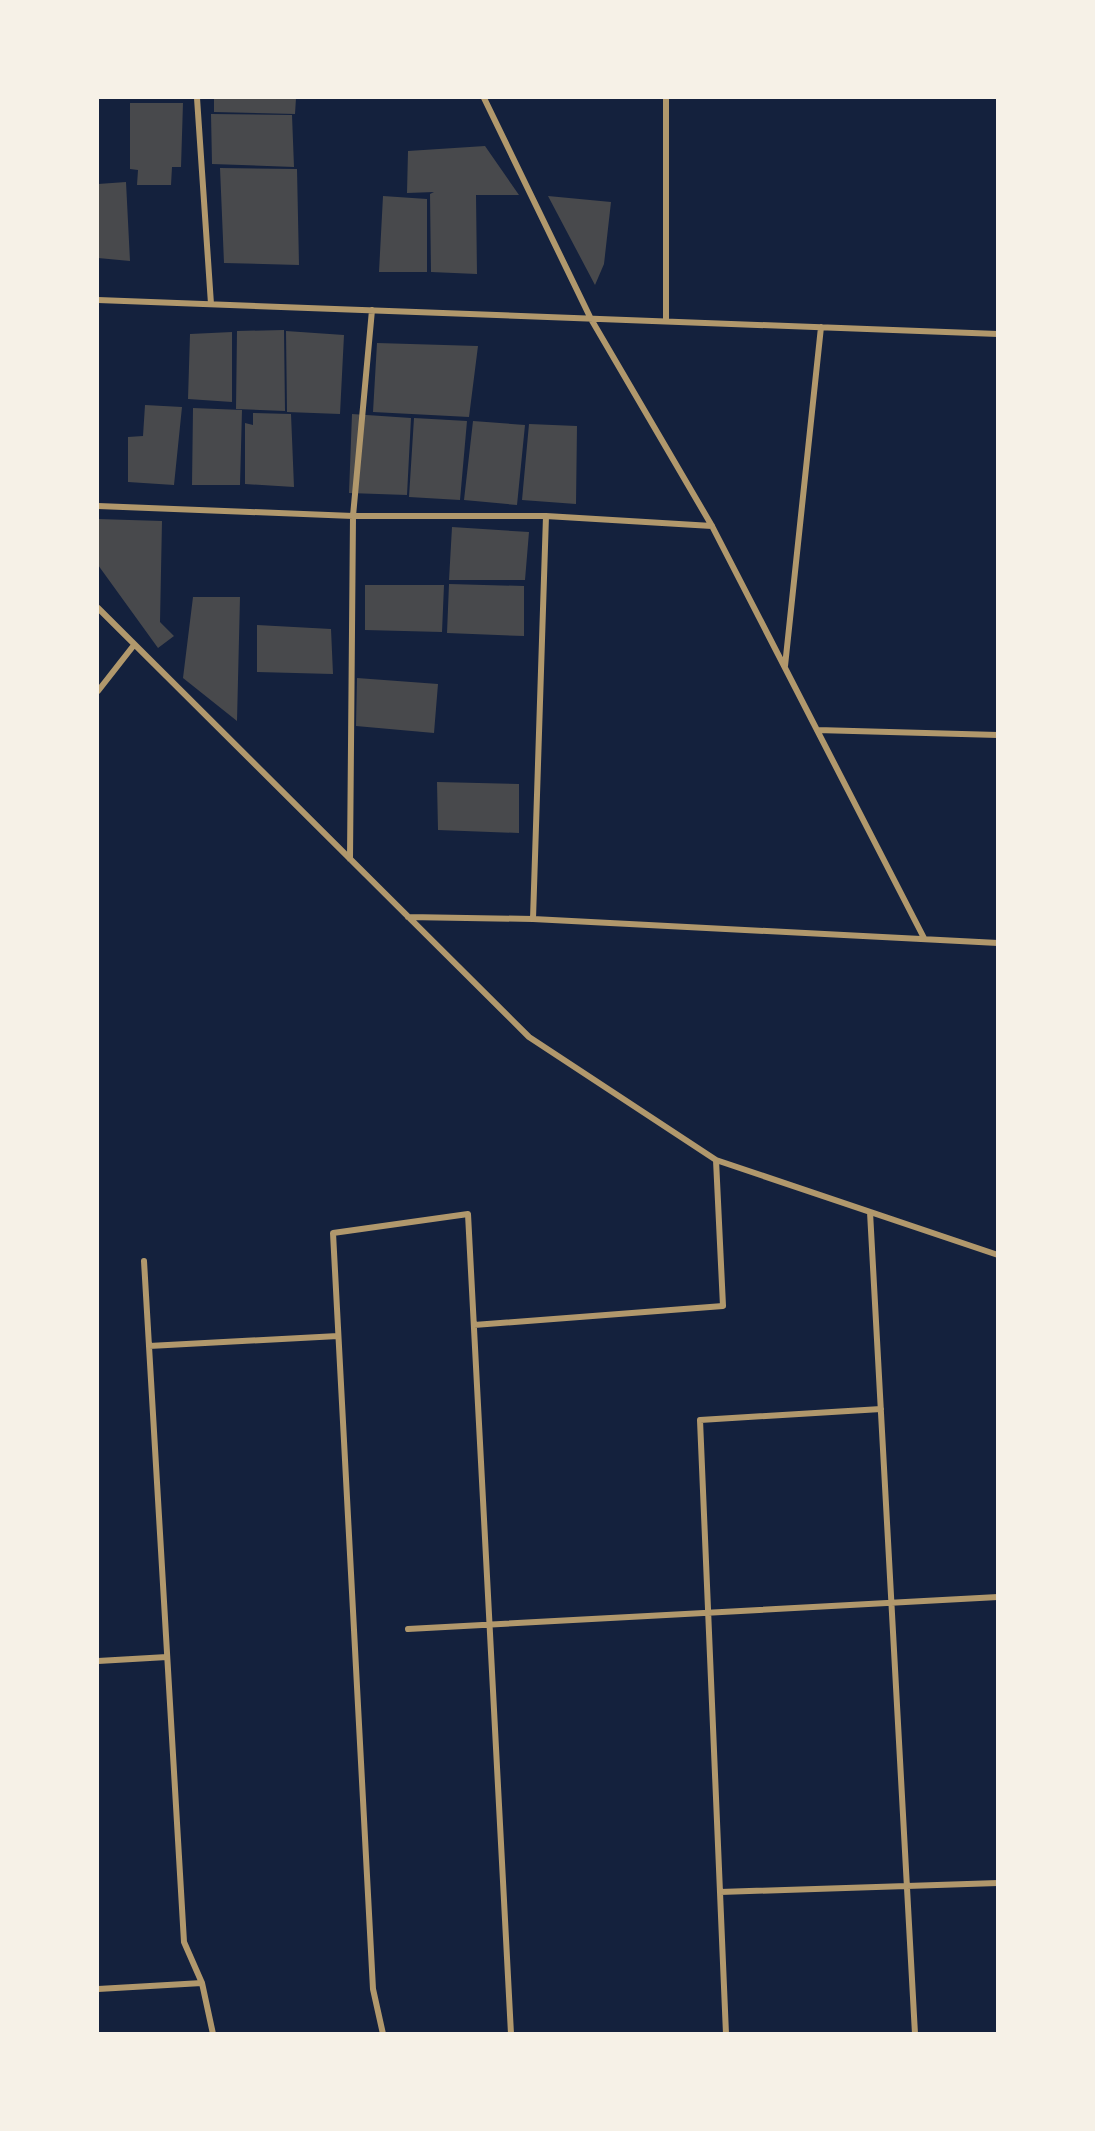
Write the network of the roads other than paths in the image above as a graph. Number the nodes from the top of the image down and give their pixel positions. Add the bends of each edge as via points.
1 (197, 98) edge
2 (484, 98) edge
3 (666, 98) edge
4 (98, 300) edge
5 (211, 304) junction
6 (372, 310) junction
7 (591, 319) junction
8 (666, 321) junction
9 (821, 327) junction
10 (998, 334) edge
11 (98, 506) edge
12 (353, 516) junction
13 (546, 516) junction
14 (712, 526) junction
15 (98, 608) edge
16 (134, 645) junction
17 (784, 666) junction
18 (98, 691) edge
19 (817, 730) junction
20 (998, 735) edge
21 (350, 859) junction
22 (408, 916) junction
23 (533, 919) junction
24 (924, 939) junction
25 (998, 943) edge
26 (716, 1160) junction
27 (870, 1212) junction
28 (998, 1255) edge
29 (144, 1261) dead end
30 (474, 1325) junction
31 (338, 1336) junction
32 (149, 1346) junction
33 (881, 1409) junction
34 (998, 1597) edge
35 (892, 1603) junction
36 (708, 1613) junction
37 (490, 1625) junction
38 (408, 1629) dead end
39 (167, 1657) junction
40 (98, 1661) edge
41 (998, 1883) edge
42 (906, 1886) junction
43 (720, 1892) junction
44 (202, 1983) junction
45 (98, 1989) edge
46 (213, 2034) edge
47 (383, 2034) edge
48 (511, 2034) edge
49 (726, 2034) edge
50 (915, 2034) edge

1 - 5 street
2 - 7 street
3 - 8 street
4 - 5 street
5 - 6 street
6 - 7 street
6 - 12 street
7 - 8 street
7 - 14 street
8 - 9 street
9 - 10 street
9 - 17 street
11 - 12 street
12 - 13 street
12 - 21 street
13 - 14 street
13 - 23 street
14 - 17 street
15 - 16 street
16 - 18 street
16 - 21 street
17 - 19 street
19 - 20 street
19 - 24 street
21 - 22 street
22 - 23 street
22 - 26 street via 529,1037
23 - 24 street
24 - 25 street
26 - 27 street
26 - 30 street via 723,1306
27 - 28 street
27 - 33 street
29 - 32 street
30 - 31 street via 468,1214 333,1233
30 - 37 street
31 - 32 street
31 - 47 street via 373,1989
32 - 39 street
33 - 35 street
33 - 36 street via 700,1420
34 - 35 street
35 - 36 street
35 - 42 street
36 - 37 street
36 - 43 street
37 - 38 street
37 - 48 street
39 - 40 street
39 - 44 street via 184,1942
41 - 42 street
42 - 43 street
42 - 50 street
43 - 49 street
44 - 45 street
44 - 46 street

